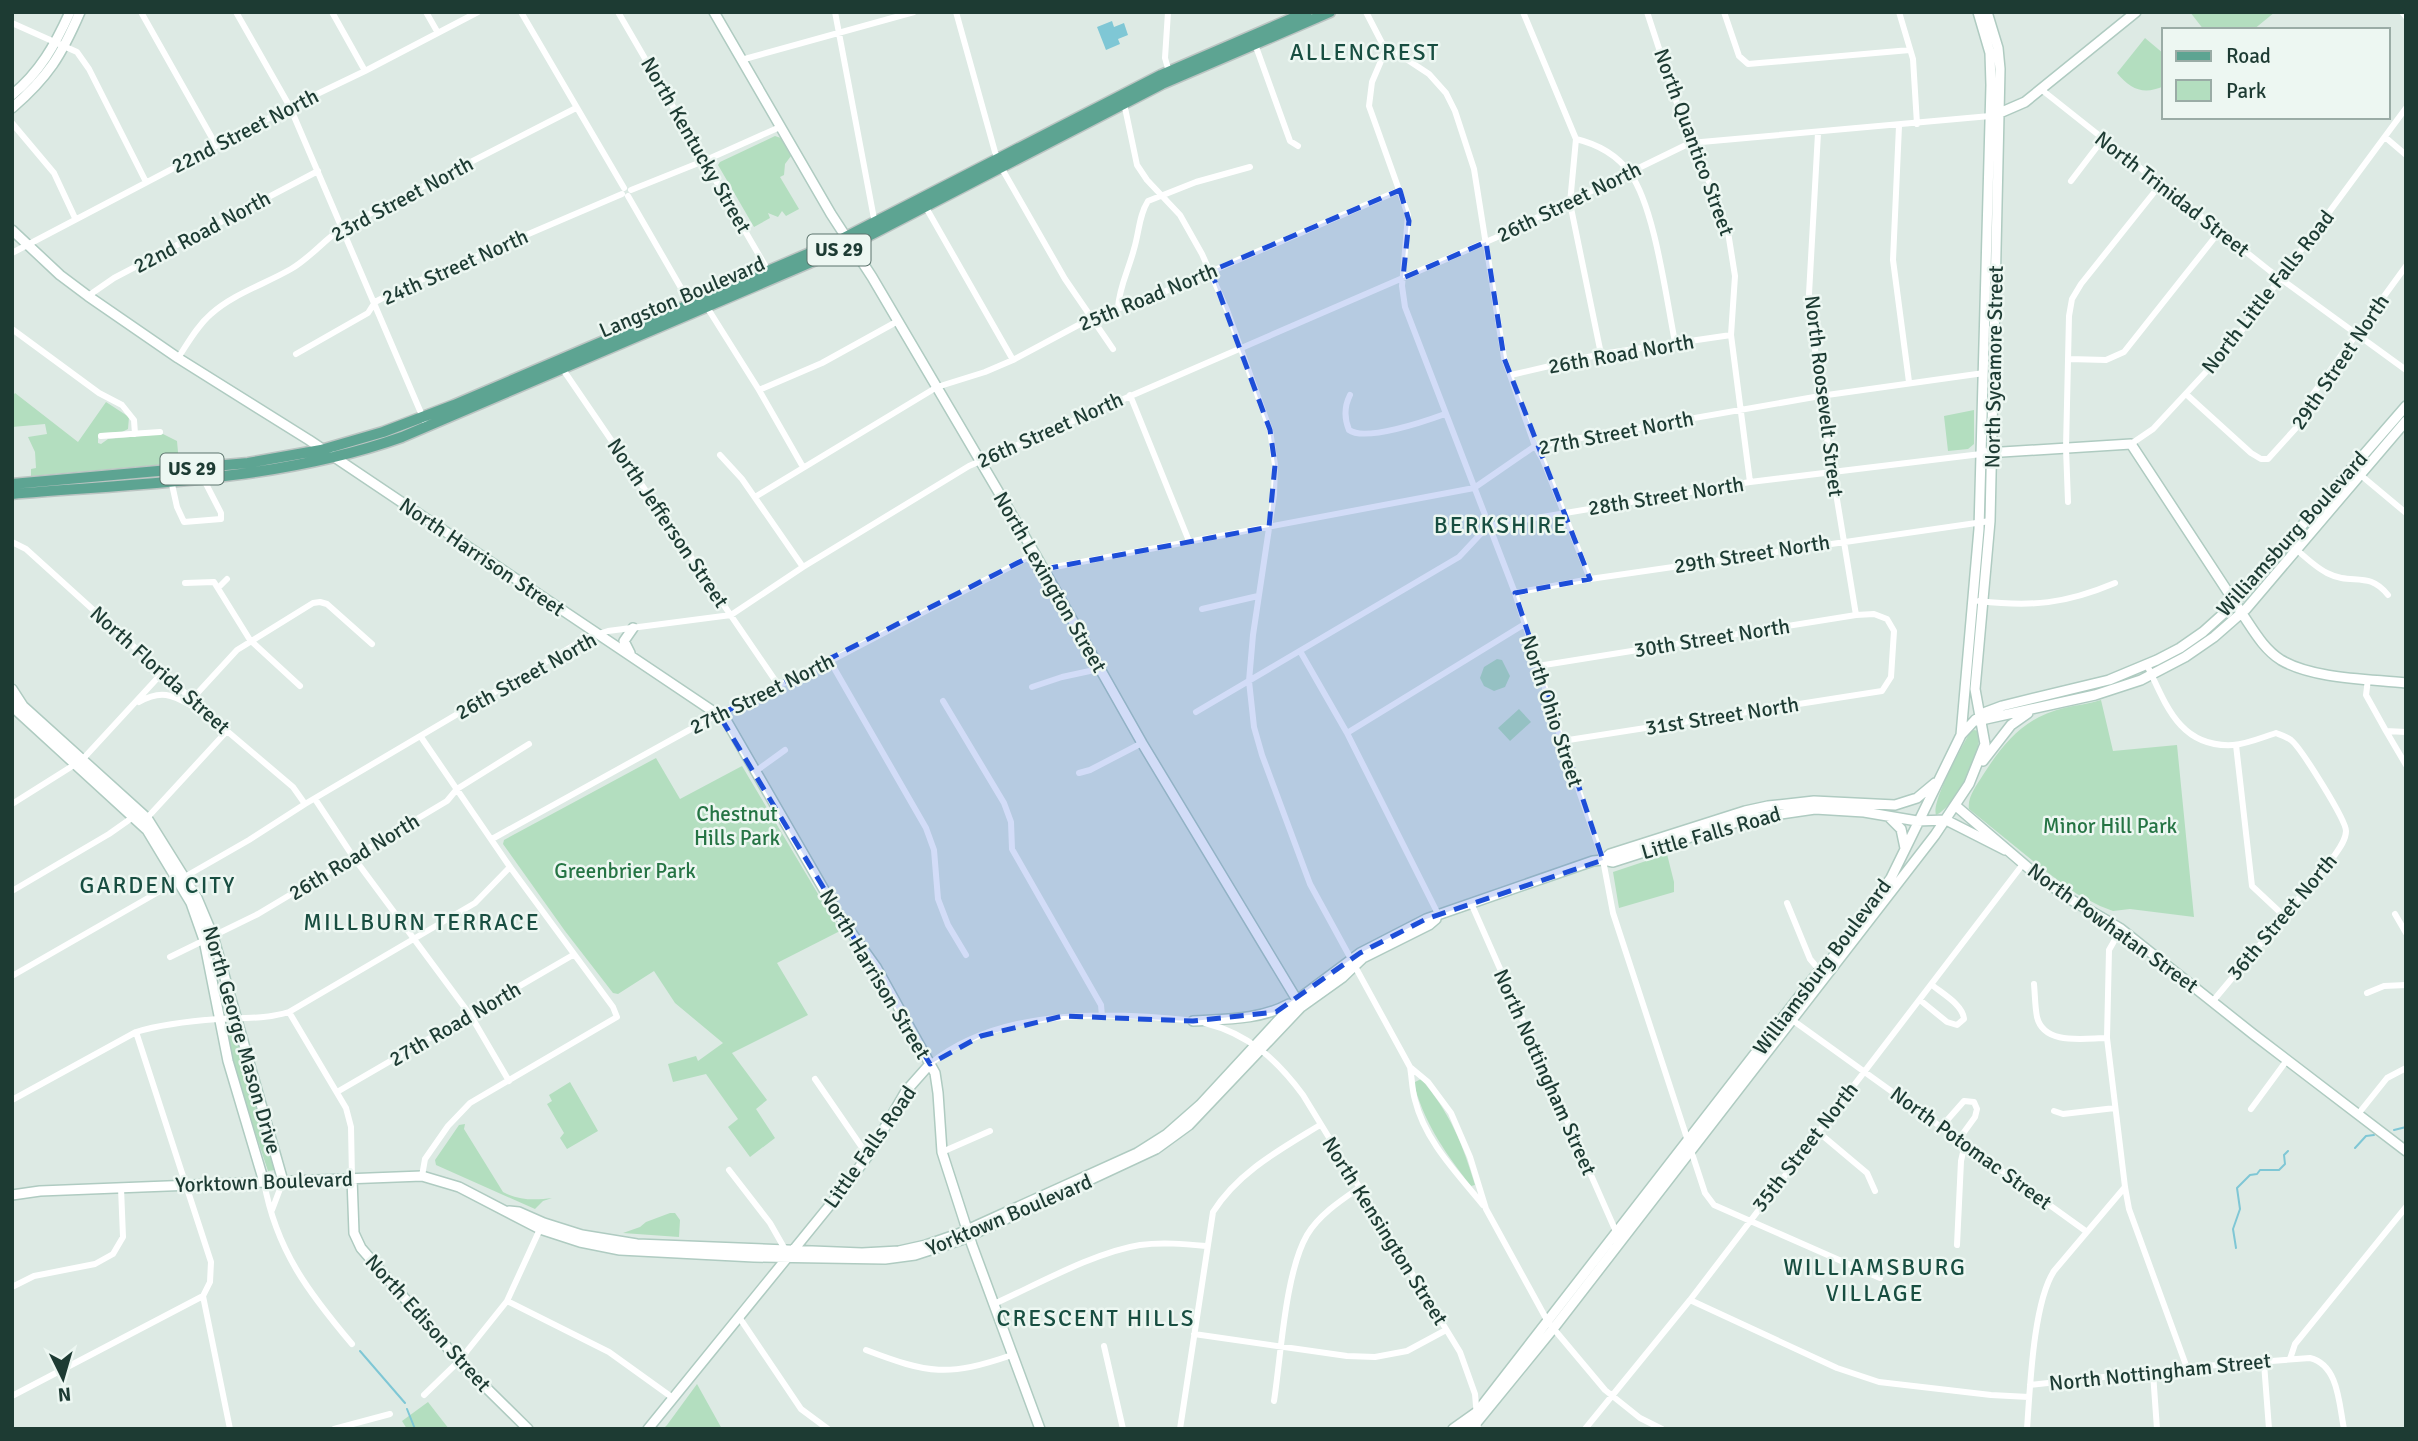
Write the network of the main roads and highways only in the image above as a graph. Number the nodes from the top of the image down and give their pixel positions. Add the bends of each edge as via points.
1 (1307, 12) edge
2 (1330, 12) edge
3 (1171, 75) junction
4 (425, 422) junction
5 (202, 473) junction
6 (170, 476) junction
7 (12, 484) edge
8 (12, 495) edge

1 - 3 main road, Langston Boulevard / US 29
2 - 3 main road, Langston Boulevard / US 29
3 - 4 main road, Langston Boulevard / US 29 via 876,228
4 - 5 main road, Langston Boulevard / US 29 via 321,450
4 - 5 main road, Langston Boulevard / US 29 via 376,446 334,458 275,470
5 - 6 main road, Langston Boulevard / US 29
6 - 7 main road, Langston Boulevard / US 29
6 - 8 main road, Langston Boulevard / US 29

